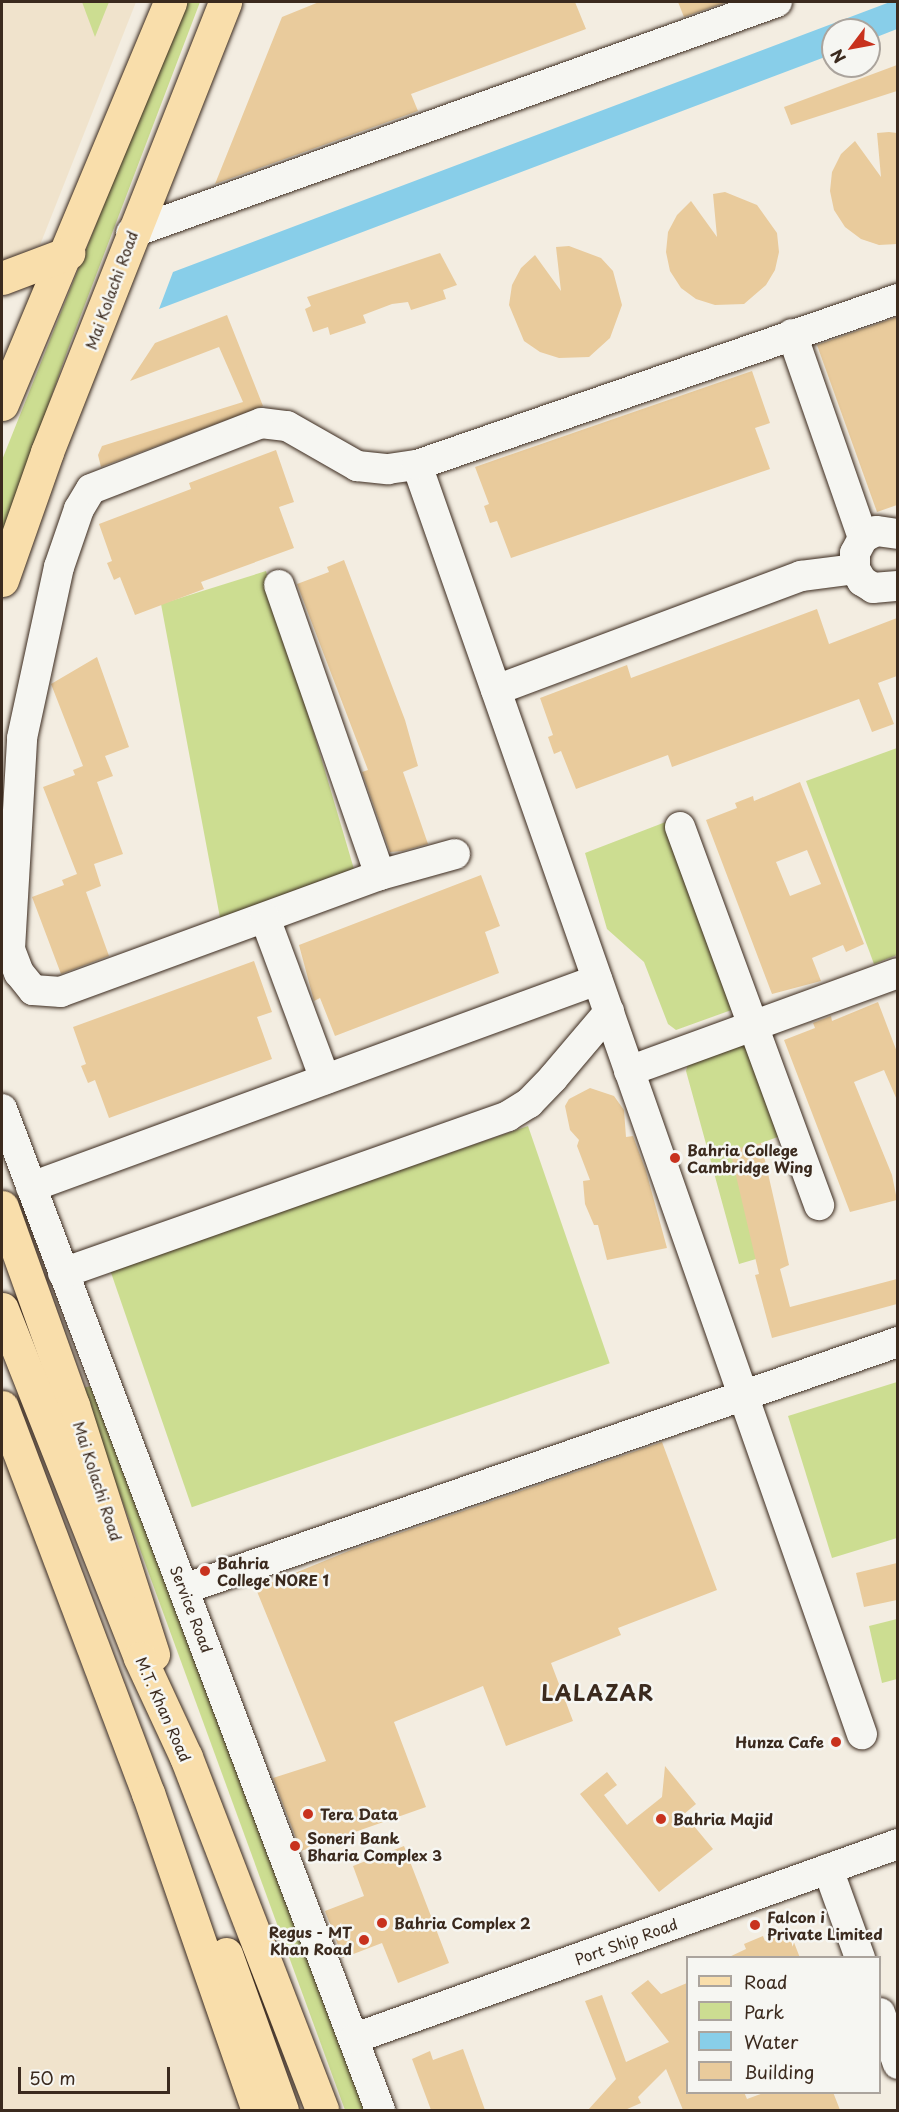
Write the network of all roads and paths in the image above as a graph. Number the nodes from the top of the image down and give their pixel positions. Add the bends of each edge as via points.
1 (170, 2) edge
2 (225, 2) edge
3 (777, 2) edge
4 (132, 233) junction
5 (68, 253) junction
6 (2, 278) edge
7 (897, 299) edge
8 (792, 334) junction
9 (2, 404) edge
10 (417, 465) junction
11 (897, 534) edge
12 (863, 538) junction
13 (855, 569) junction
14 (2, 580) edge
15 (279, 585) dead end
16 (897, 586) edge
17 (496, 690) junction
18 (680, 827) dead end
19 (455, 854) dead end
20 (380, 875) junction
21 (265, 918) junction
22 (897, 973) edge
23 (597, 980) junction
24 (609, 1012) junction
25 (755, 1025) junction
26 (629, 1071) junction
27 (325, 1079) junction
28 (2, 1109) edge
29 (31, 1187) junction
30 (819, 1205) dead end
31 (2, 1207) edge
32 (63, 1273) junction
33 (3, 1312) edge
34 (897, 1342) edge
35 (93, 1353) junction
36 (60, 1366) junction
37 (744, 1396) junction
38 (2, 1407) edge
39 (184, 1589) junction
40 (862, 1734) dead end
41 (186, 1757) junction
42 (156, 1818) junction
43 (897, 1844) edge
44 (828, 1869) junction
45 (859, 1956) edge
46 (881, 2019) edge
47 (355, 2038) junction
48 (298, 2050) junction
49 (897, 2064) edge
50 (258, 2110) edge
51 (282, 2110) edge
52 (315, 2110) edge
53 (322, 2110) edge
54 (380, 2110) edge

1 - 5 main road
2 - 4 main road, Mai Kolachi Road
3 - 4 street
4 - 14 main road, Mai Kolachi Road
5 - 6 main road
5 - 9 main road
7 - 8 street
8 - 10 street
8 - 12 street
10 - 17 street
10 - 21 street via 388,469 357,466 287,426 261,423 92,489 79,509 59,567 22,738 10,949 20,973 33,990 60,992
11 - 12 street via 876,531
12 - 13 street via 855,553
13 - 16 street via 873,588
13 - 17 street via 801,576
15 - 20 street
17 - 23 street
18 - 25 street
19 - 20 street
20 - 21 street
21 - 27 street
22 - 25 street
23 - 24 street
23 - 27 street
24 - 26 street
24 - 32 street via 553,1078 508,1116
25 - 26 street
25 - 30 street
26 - 37 street
27 - 29 street
28 - 29 street, Service Road
29 - 32 street, Service Road
31 - 36 main road, Mai Kolachi Road
32 - 35 street, Service Road
33 - 41 main road, M.T. Khan Road via 140,1658
34 - 37 street
35 - 36 street
35 - 39 street, Service Road
36 - 41 main road, Mai Kolachi Road
37 - 39 street
37 - 40 street
38 - 42 main road
39 - 47 street, Service Road
41 - 48 main road, M.T. Khan Road
42 - 50 main road
42 - 51 main road via 225,1950
43 - 44 street, Port Ship Road
44 - 45 street
44 - 47 street, Port Ship Road
46 - 49 street
47 - 54 street, Service Road
48 - 52 main road
48 - 53 main road, M.T. Khan Road

